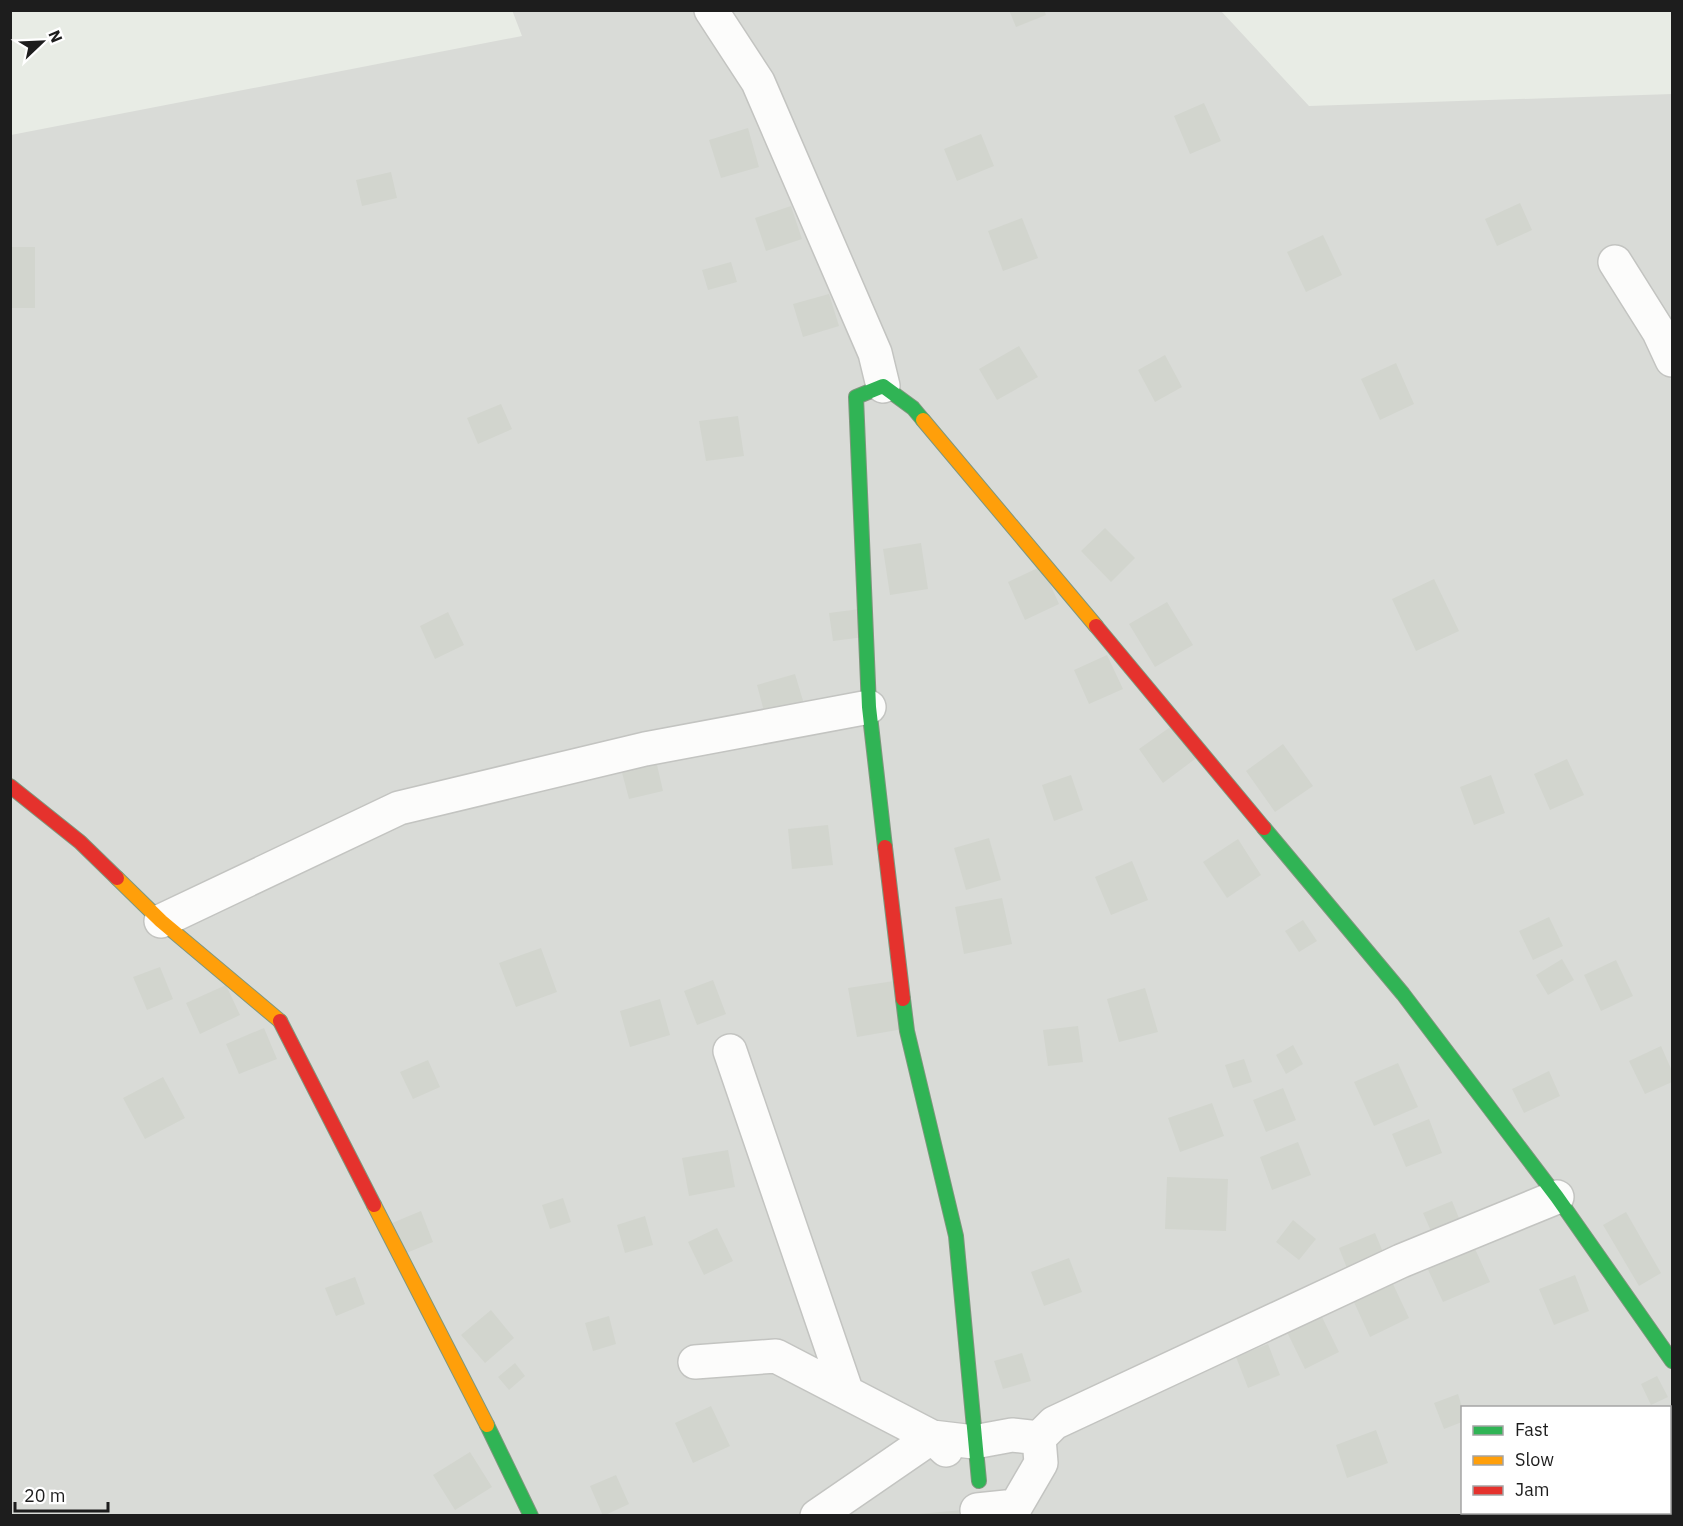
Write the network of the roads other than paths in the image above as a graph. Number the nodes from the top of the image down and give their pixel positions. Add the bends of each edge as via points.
1 (711, 10) edge
2 (1615, 262) dead end
3 (1672, 360) edge
4 (883, 386) junction
5 (869, 707) junction
6 (10, 786) edge
7 (161, 921) junction
8 (730, 1051) dead end
9 (1557, 1197) junction
10 (1672, 1361) edge
11 (695, 1362) dead end
12 (846, 1390) junction
13 (933, 1437) junction
14 (1039, 1438) junction
15 (974, 1442) junction
16 (978, 1502) edge
17 (531, 1515) edge
18 (817, 1515) edge

1 - 4 street via 758,82 875,353
2 - 3 street
4 - 5 street via 856,397
4 - 9 street via 913,408 1403,994
5 - 7 street via 645,749 399,808
5 - 15 street via 907,1031 956,1236
6 - 7 street via 80,842
7 - 17 street via 278,1017
8 - 12 street
9 - 10 street
9 - 14 street via 1336,1291 1054,1423
11 - 12 street via 776,1356
12 - 13 street
13 - 15 street
13 - 16 street
13 - 18 street
14 - 15 street via 1012,1435
14 - 16 street via 1041,1463 1016,1506
15 - 16 street

